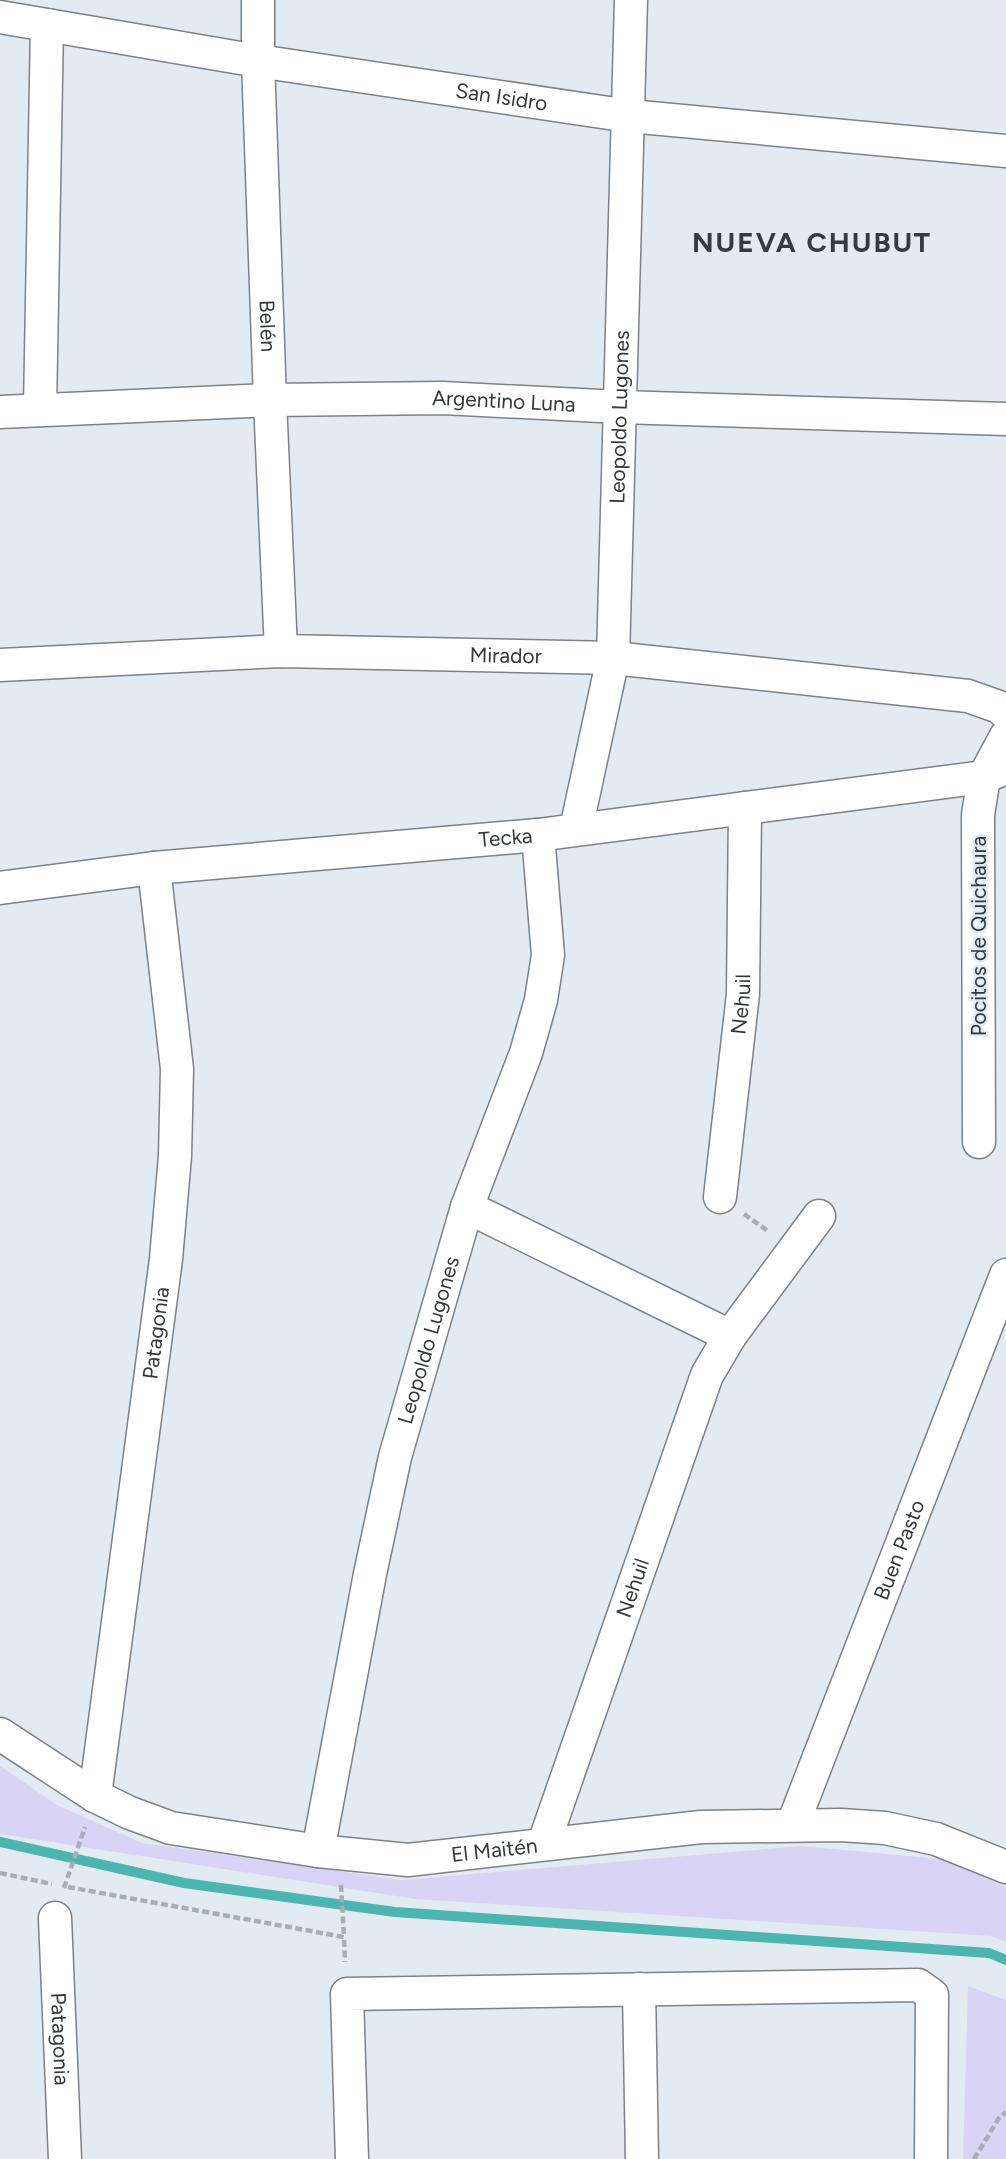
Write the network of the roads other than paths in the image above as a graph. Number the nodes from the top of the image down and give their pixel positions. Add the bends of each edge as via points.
1 (258, 0) edge
2 (631, 0) edge
3 (0, 17) edge
4 (47, 25) junction
5 (258, 61) junction
6 (629, 116) junction
7 (1006, 150) edge
8 (270, 400) junction
9 (620, 407) junction
10 (40, 410) junction
11 (0, 412) edge
12 (1006, 419) edge
13 (281, 651) junction
14 (613, 658) junction
15 (0, 665) edge
16 (1006, 713) edge
17 (1006, 736) edge
18 (995, 773) edge
19 (746, 808) junction
20 (576, 828) junction
21 (538, 835) junction
22 (154, 868) junction
23 (0, 888) edge
24 (979, 1142) dead end
25 (720, 1197) road end
26 (467, 1207) junction
27 (819, 1216) dead end
28 (1006, 1275) edge
29 (730, 1336) junction
30 (0, 1734) edge
31 (95, 1796) junction
32 (793, 1824) junction
33 (544, 1843) junction
34 (329, 1852) junction
35 (1006, 1866) edge
36 (55, 1918) dead end
37 (639, 1989) junction
38 (65, 2159) edge
39 (352, 2159) edge
40 (642, 2159) edge
41 (931, 2159) edge

1 - 5 street, Belén
2 - 6 street, Leopoldo Lugones
3 - 4 street, San Isidro
4 - 5 street, San Isidro
4 - 10 street
5 - 6 street, San Isidro
5 - 8 street, Belén
6 - 7 street, San Isidro
6 - 9 street, Leopoldo Lugones
8 - 9 street, Argentino Luna via 443,398
8 - 10 street, Argentino Luna
8 - 13 street, Belén
9 - 12 street, Argentino Luna
9 - 14 street, Leopoldo Lugones
10 - 11 street, Argentino Luna
13 - 14 street, Mirador
13 - 15 street, Mirador
14 - 16 street, Mirador via 968,696
14 - 20 street, Leopoldo Lugones
17 - 18 street, Pocitos de Quichaura
18 - 19 street, Tecka
18 - 24 street, Pocitos de Quichaura via 978,815
19 - 20 street, Tecka
19 - 25 street, Nehuil via 743,993
20 - 21 street, Tecka
21 - 22 street, Tecka
21 - 26 street, Leopoldo Lugones via 548,955 541,1000 526,1053
22 - 23 street, Tecka
22 - 31 street, Patagonia via 177,1069 175,1156 166,1259
26 - 29 street
26 - 34 street, Leopoldo Lugones via 395,1457 370,1574
27 - 29 street, Nehuil
28 - 32 street, Buen Pasto
29 - 33 street, Nehuil via 707,1375
30 - 31 street, El Maitén
31 - 34 street, El Maitén via 171,1828
32 - 33 street, El Maitén via 701,1827
32 - 35 street, El Maitén via 885,1828 936,1839
33 - 34 street, El Maitén via 408,1860
36 - 38 street, Patagonia
37 - 39 street via 347,1994
37 - 40 street
37 - 41 street via 918,1985 932,1995

